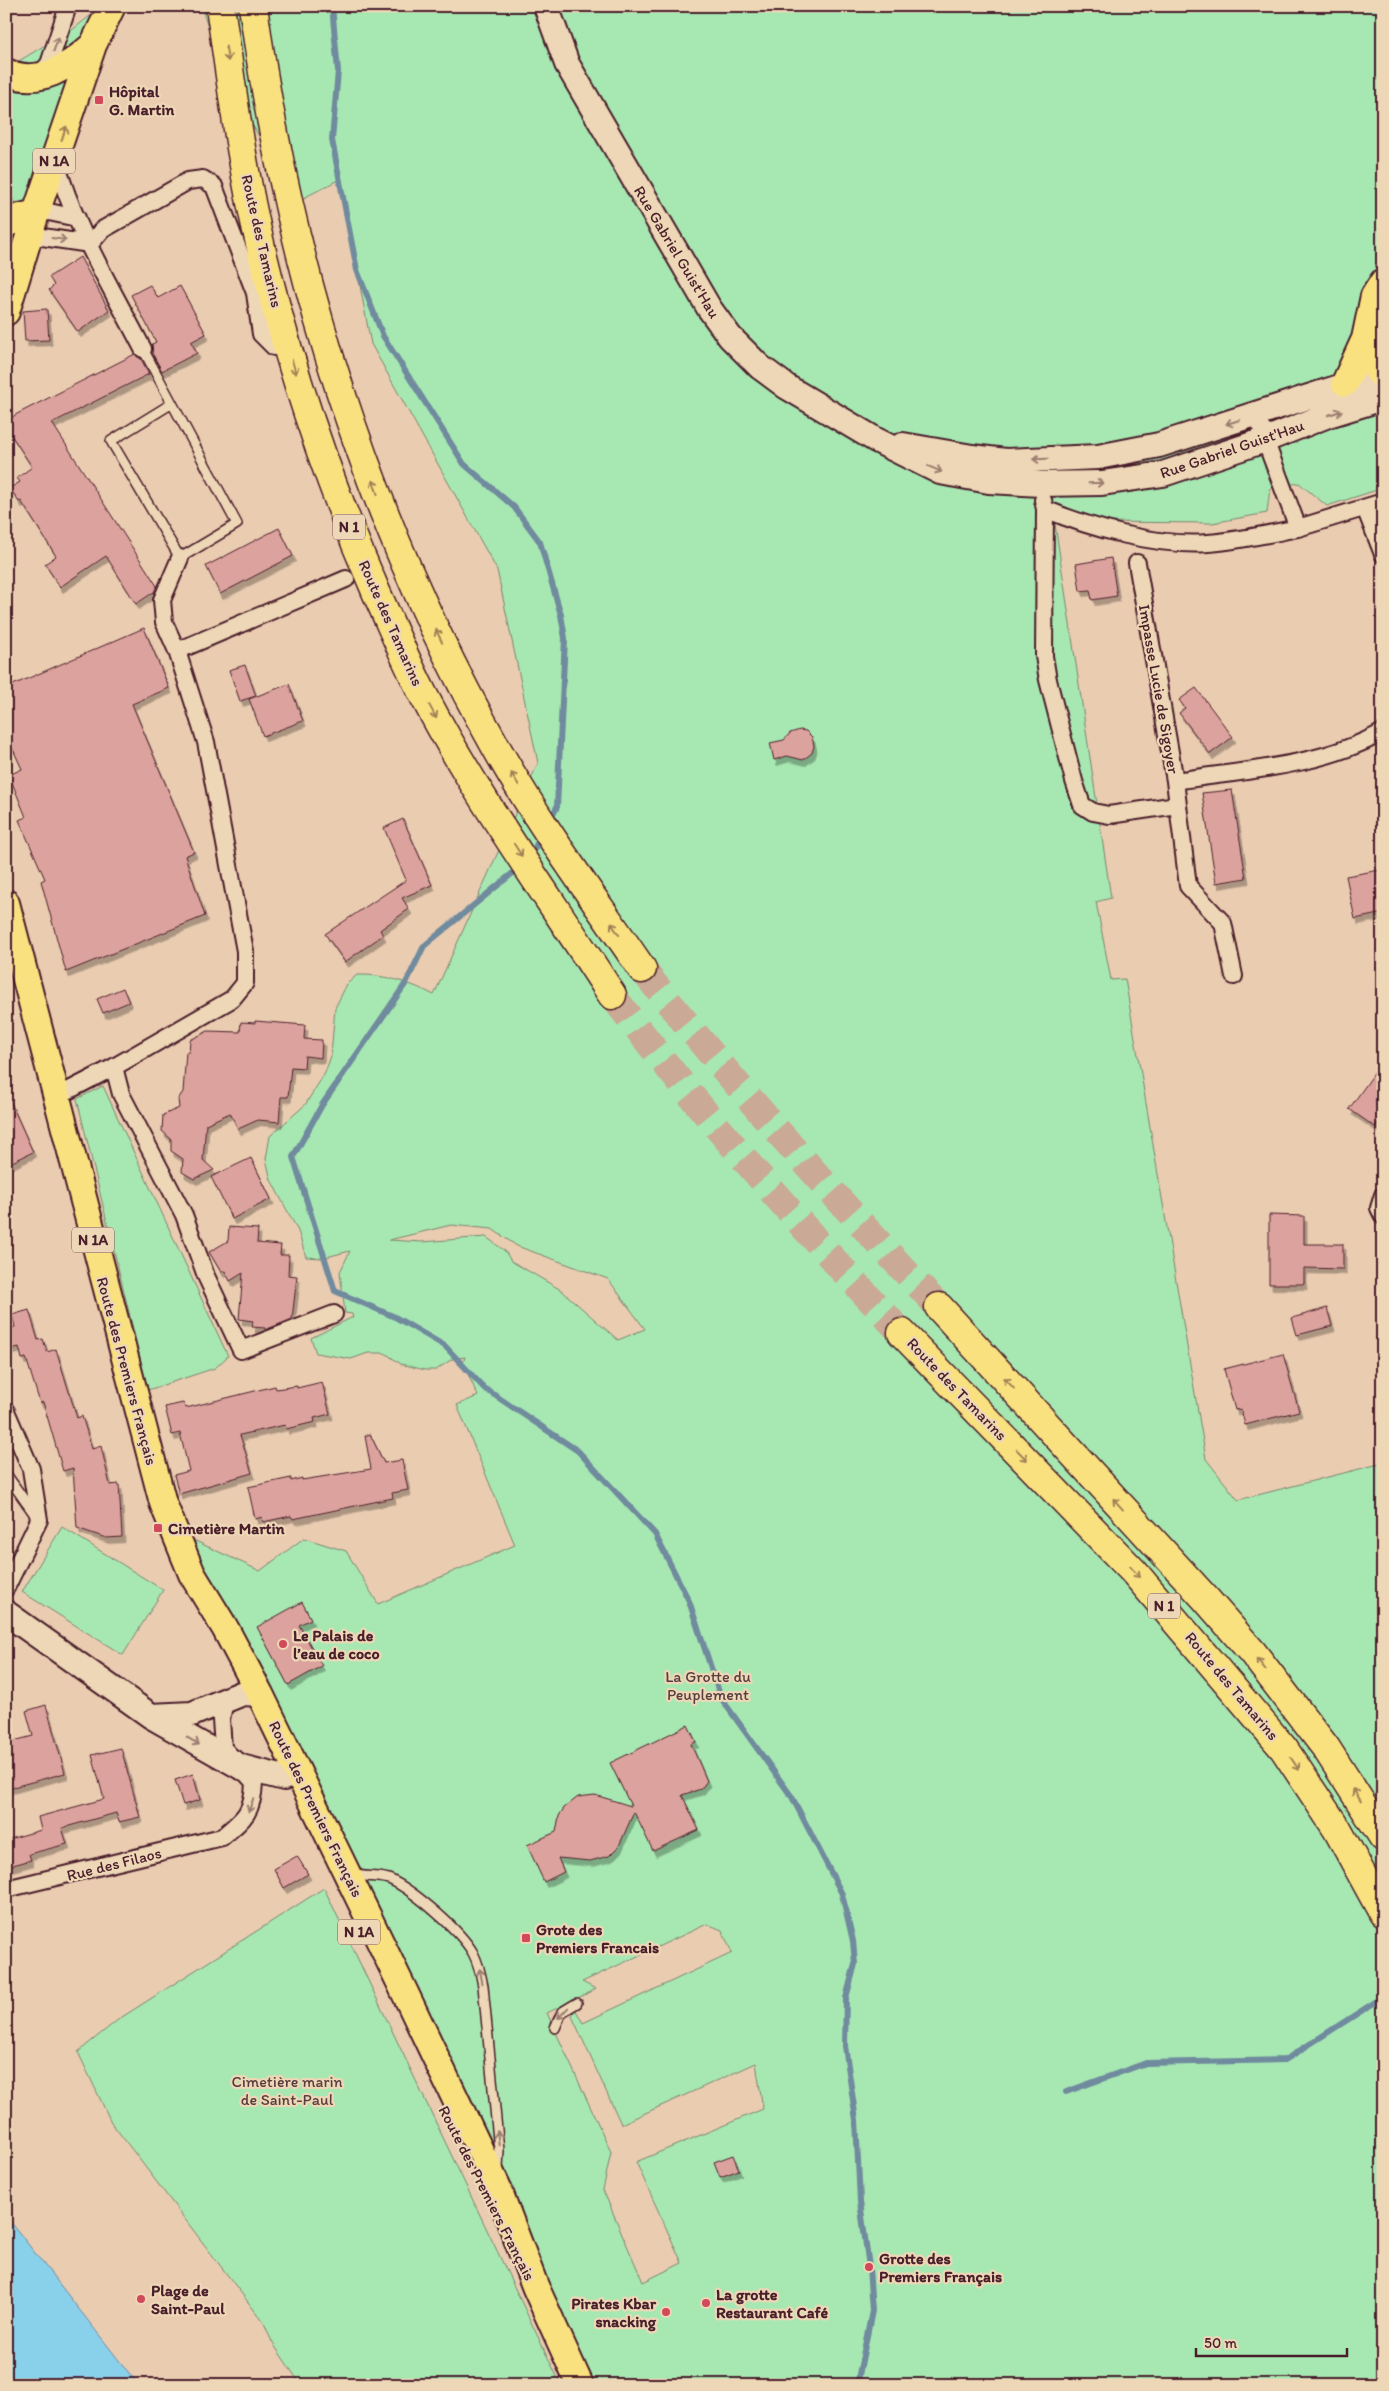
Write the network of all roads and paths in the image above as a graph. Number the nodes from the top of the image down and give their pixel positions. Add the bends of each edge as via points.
1 (68, 6) edge
2 (112, 6) edge
3 (220, 6) edge
4 (254, 6) edge
5 (546, 6) edge
6 (93, 45) junction
7 (6, 72) edge
8 (37, 78) junction
9 (55, 158) junction
10 (77, 218) junction
11 (19, 224) edge
12 (90, 244) junction
13 (1383, 282) edge
14 (6, 312) edge
15 (1365, 339) junction
16 (274, 347) dead end
17 (142, 349) joint
18 (1382, 380) edge
19 (1345, 384) junction
20 (171, 404) junction
21 (1257, 414) junction
22 (876, 440) junction
23 (1265, 440) junction
24 (1040, 484) junction
25 (1383, 502) edge
26 (1365, 508) junction
27 (1045, 509) junction
28 (1298, 528) junction
29 (1383, 554) edge
30 (180, 558) junction
31 (1137, 563) dead end
32 (346, 579) dead end
33 (177, 651) junction
34 (1383, 732) edge
35 (1175, 781) junction
36 (1177, 805) junction
37 (6, 903) edge
38 (642, 969) tunnel mouth
39 (1234, 976) dead end
40 (612, 995) tunnel mouth
41 (114, 1068) junction
42 (56, 1097) junction
43 (1383, 1195) edge
44 (1383, 1216) edge
45 (939, 1306) tunnel mouth
46 (334, 1314) dead end
47 (902, 1333) tunnel mouth
48 (6, 1411) edge
49 (6, 1474) edge
50 (39, 1520) junction
51 (6, 1588) edge
52 (6, 1613) edge
53 (243, 1695) junction
54 (151, 1716) junction
55 (241, 1767) junction
56 (284, 1778) junction
57 (1383, 1836) edge
58 (345, 1871) junction
59 (6, 1888) edge
60 (1383, 1913) edge
61 (577, 2003) dead end
62 (555, 2028) dead end
63 (497, 2186) junction
64 (535, 2286) junction
65 (580, 2385) edge

8 -> 1 street via 49,64
2 - 6 main road, N 1A
3 -> 40 highway, Route des Tamarins / N 1 via 249,188 266,268 308,414 361,557 406,660 439,725
38 -> 4 highway, Route des Tamarins / N 1 via 530,805 497,750 453,667 400,554 330,357 303,264 264,78
5 - 22 main road, Rue Gabriel Guist'Hau via 568,64 694,284 730,337 760,367 787,387
6 - 8 main road via 64,68
9 -> 6 main road, N 1A
7 - 8 main road via 17,77
9 - 10 street
9 - 11 main road, N 1A
10 - 11 street via 49,212
10 - 12 street
11 -> 12 street
11 - 14 main road, N 1A
12 - 16 street via 102,230 188,181 203,180 214,186 255,293 261,334
12 - 17 street
13 - 15 main road via 1374,296
15 - 18 main road
15 - 19 main road
17 - 20 lane
18 - 19 main road, Rue Gabriel Guist'Hau
23 -> 18 main road, Rue Gabriel Guist'Hau via 1328,415
19 - 21 main road, Rue Gabriel Guist'Hau
20 - 30 lane via 237,524
20 - 30 lane via 111,441
21 -> 22 main road, Rue Gabriel Guist'Hau via 1158,445 1098,457 1006,461
21 - 23 street
22 -> 24 main road, Rue Gabriel Guist'Hau via 940,472 989,481
24 -> 23 main road, Rue Gabriel Guist'Hau via 1102,483 1163,474
23 - 28 street
24 - 27 street
25 - 26 street
26 - 28 street
26 - 29 street
27 - 28 street via 1074,521 1169,541 1206,543
27 - 36 street via 1044,656 1082,805 1093,812 1109,815
30 - 33 street via 162,600 164,622
31 - 35 street, Impasse Lucie de Sigoyer
32 - 33 street
33 - 41 street via 206,742 245,951 245,983 232,999
34 - 35 street, Impasse Lucie de Sigoyer via 1328,756
35 - 36 street
36 - 39 street via 1188,886 1223,923
37 - 42 main road, Route des Premiers Français / N 1A via 17,972
41 - 42 street
41 - 46 street via 121,1094 184,1215 206,1276 241,1350
42 - 53 main road, Route des Premiers Français / N 1A via 162,1502 192,1574 226,1628
43 - 44 street via 1379,1208
57 -> 45 highway, Route des Tamarins / N 1 via 1326,1748 1253,1653
47 -> 60 highway, Route des Tamarins / N 1 via 1134,1572 1284,1749 1337,1829
48 - 50 street via 31,1469
49 - 50 lane
50 - 51 street
52 - 54 main road
53 - 54 main road via 192,1714
53 - 55 street via 222,1719 223,1748
53 - 56 main road, Route des Premiers Français / N 1A
53 - 58 main road, Route des Premiers Français / N 1A
54 -> 55 main road
55 - 56 main road
55 -> 59 street, Rue des Filaos via 254,1782 254,1798 250,1811 222,1837
56 - 64 main road, Route des Premiers Français / N 1A via 498,2222
58 - 63 main road, Route des Premiers Français / N 1A
63 -> 58 lane via 499,2150 479,1966 466,1943 405,1889 389,1879 364,1877
61 -> 62 lane via 562,2012
63 - 64 main road, Route des Premiers Français / N 1A
64 - 65 main road, N 1A

